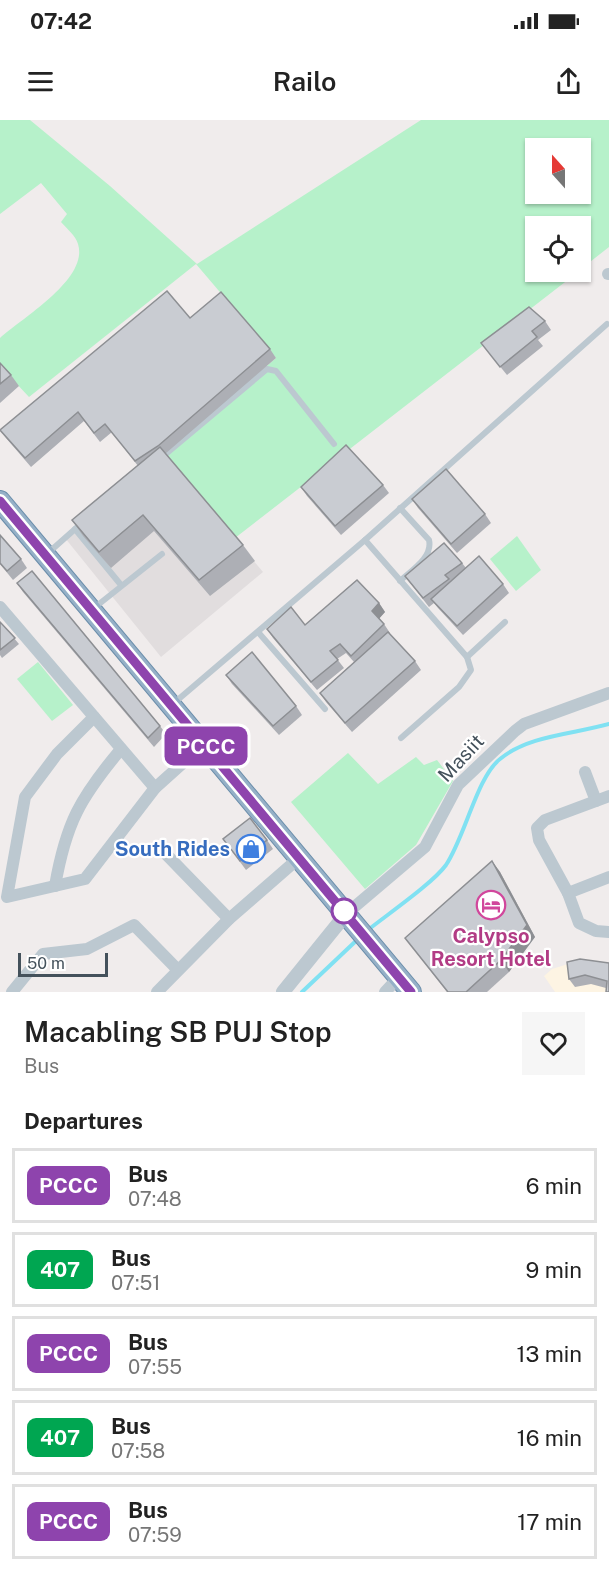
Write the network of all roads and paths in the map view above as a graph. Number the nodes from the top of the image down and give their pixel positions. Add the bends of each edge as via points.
1 (607, 324) dead end
2 (334, 444) dead end
3 (158, 461) edge
4 (0, 501) edge
5 (400, 508) junction
6 (93, 514) edge
7 (75, 529) junction
8 (364, 540) junction
9 (162, 554) edge
10 (46, 555) junction
11 (400, 581) junction
12 (121, 585) junction
13 (0, 607) edge
14 (92, 610) junction
15 (505, 622) dead end
16 (258, 632) junction
17 (467, 657) junction
18 (609, 693) edge
19 (172, 705) junction
20 (325, 709) edge
21 (94, 717) junction
22 (401, 738) dead end
23 (204, 744) junction
24 (121, 749) junction
25 (585, 772) dead end
26 (155, 788) junction
27 (609, 796) edge
28 (596, 801) junction
29 (162, 850) dead end
30 (299, 858) junction
31 (609, 877) edge
32 (55, 886) junction
33 (568, 893) junction
34 (349, 918) junction
35 (229, 919) junction
36 (609, 932) edge
37 (177, 969) junction
38 (405, 985) edge
39 (16, 991) edge
40 (157, 992) edge
41 (283, 992) edge
42 (385, 992) edge

1 - 5 lane
2 - 3 lane via 276,371 267,369
4 - 10 highway
5 - 8 lane
5 - 11 lane via 429,540 430,547 428,554
6 - 7 lane
7 - 10 lane
7 - 12 lane
8 - 11 lane
8 - 16 lane
9 - 12 lane
10 - 14 highway
11 - 17 lane
12 - 14 lane
13 - 21 street
14 - 19 highway
15 - 17 lane
16 - 19 lane
16 - 20 lane
17 - 22 lane via 471,670 466,680
18 - 34 street, Masiit via 514,731 458,785 424,847
19 - 23 highway
21 - 24 street
21 - 32 street via 57,754 26,797 7,897
23 - 26 street
23 - 30 highway
24 - 26 street
24 - 32 street via 76,810 62,843
25 - 28 street
26 - 32 street via 85,879
27 - 28 street
28 - 33 street via 545,820 537,828 539,840
29 - 35 street
30 - 34 highway
30 - 35 street
31 - 33 street
33 - 36 street via 579,923
34 - 38 highway
34 - 41 street
35 - 37 street
37 - 39 street via 134,925 87,949 43,954
37 - 40 street
38 - 42 street

